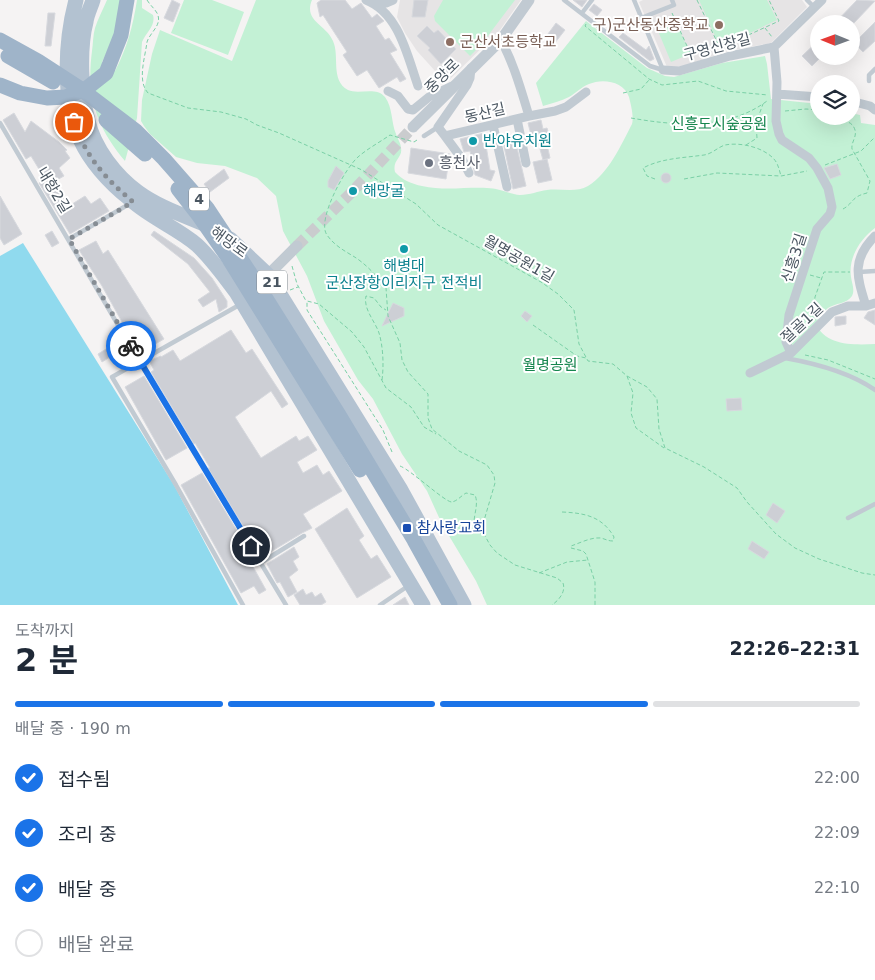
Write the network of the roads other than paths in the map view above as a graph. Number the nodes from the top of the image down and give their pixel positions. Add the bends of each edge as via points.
1 (76, 0) edge
2 (93, 0) edge
3 (127, 0) edge
4 (366, 0) edge
5 (379, 0) edge
6 (393, 0) edge
7 (529, 0) edge
8 (564, 0) edge
9 (592, 0) edge
10 (634, 0) edge
11 (672, 0) edge
12 (807, 0) edge
13 (822, 0) edge
14 (814, 7) junction
15 (582, 13) junction
16 (641, 18) junction
17 (0, 40) edge
18 (501, 40) junction
19 (774, 47) junction
20 (0, 52) edge
21 (471, 68) junction
22 (875, 69) edge
23 (664, 70) junction
24 (869, 81) dead end
25 (0, 85) edge
26 (454, 85) junction
27 (418, 86) dead end
28 (388, 91) dead end
29 (586, 92) dead end
30 (774, 95) junction
31 (810, 97) edge
32 (860, 103) edge
33 (875, 110) edge
34 (529, 116) junction
35 (517, 119) junction
36 (0, 123) edge
37 (493, 125) junction
38 (438, 126) junction
39 (413, 127) tunnel mouth
40 (424, 136) road end
41 (445, 136) junction
42 (526, 163) dead end
43 (469, 174) dead end
44 (507, 187) dead end
45 (133, 202) junction
46 (875, 236) edge
47 (69, 239) junction
48 (296, 246) tunnel mouth
49 (875, 271) edge
50 (858, 272) junction
51 (268, 274) junction
52 (242, 303) junction
53 (871, 304) edge
54 (300, 328) junction
55 (266, 344) junction
56 (791, 353) junction
57 (783, 358) junction
58 (139, 361) junction
59 (750, 373) dead end
60 (875, 390) edge
61 (334, 418) junction
62 (875, 504) edge
63 (848, 518) dead end
64 (304, 536) dead end
65 (262, 562) junction
66 (411, 584) junction
67 (243, 605) edge
68 (286, 605) edge
69 (380, 605) edge
70 (423, 605) edge
71 (439, 605) edge
72 (450, 605) edge
73 (464, 605) edge

1 - 45 main road, 해망로 / 21 via 68,72 74,122 92,160
2 - 51 main road, 해망로 / 21 via 82,44 85,101 90,128 108,162 137,192 210,226 236,244
3 - 25 highway via 121,35 106,74 87,88 57,98 36,98
4 - 27 street via 387,14 397,30
5 - 6 street via 386,3
7 - 18 street, 중앙로
8 - 15 lane, 구영신창길
9 - 15 lane
10 - 16 lane
11 - 16 lane via 674,5
12 - 14 lane
13 - 14 street, 구영신창길
14 - 19 street, 구영신창길
15 - 23 lane, 구영신창길 via 650,66
16 - 23 lane
17 - 61 highway, 4 via 86,92 136,131 164,159 207,208 250,273
18 - 21 street, 중앙로
18 - 34 street, 동산길 via 516,73
19 - 23 street, 구영신창길 via 680,71
19 - 30 street
20 - 61 highway, 4 via 55,83 104,119 164,173 229,259
21 - 26 street, 중앙로
21 - 38 street, 동산길 via 467,85
22 - 24 lane via 869,75
26 - 28 street via 429,97 413,110
26 - 39 street, 중앙로
29 - 34 street via 566,107
30 - 31 street
30 - 56 street, 신흥3길 via 780,138 809,158 817,168 823,176 832,206 830,214 817,229 787,324 786,342
32 - 33 street
34 - 35 street, 동산길
35 - 37 street, 동산길
35 - 42 street
36 - 47 lane, 내항2길
37 - 41 street, 동산길
37 - 44 street
38 - 40 lane
38 - 41 street
41 - 43 street
45 - 47 lane
45 - 52 main road, 해망로 / 21 via 198,246
46 - 50 street via 860,256
47 - 58 lane, 내항2길
48 - 51 street
49 - 50 lane
50 - 53 street
51 - 52 street
51 - 54 main road, 해망로 / 21
52 - 55 main road, 해망로 / 21
52 - 58 lane
53 - 56 street, 절골1길 via 848,306 832,312
54 - 55 main road via 274,311 267,312 261,328
54 - 73 main road, 해망로 / 21 via 401,490
55 - 66 main road, 해망로 / 21
56 - 57 street, 절골1길
57 - 59 street, 절골1길
57 - 60 lane via 832,370
58 - 65 lane, 내항2길
58 - 67 lane via 112,376
61 - 71 highway, 4
61 - 72 highway, 4 via 414,540
62 - 63 lane
64 - 65 lane
65 - 68 lane, 내항2길
66 - 69 lane
66 - 70 main road, 해망로 / 21

